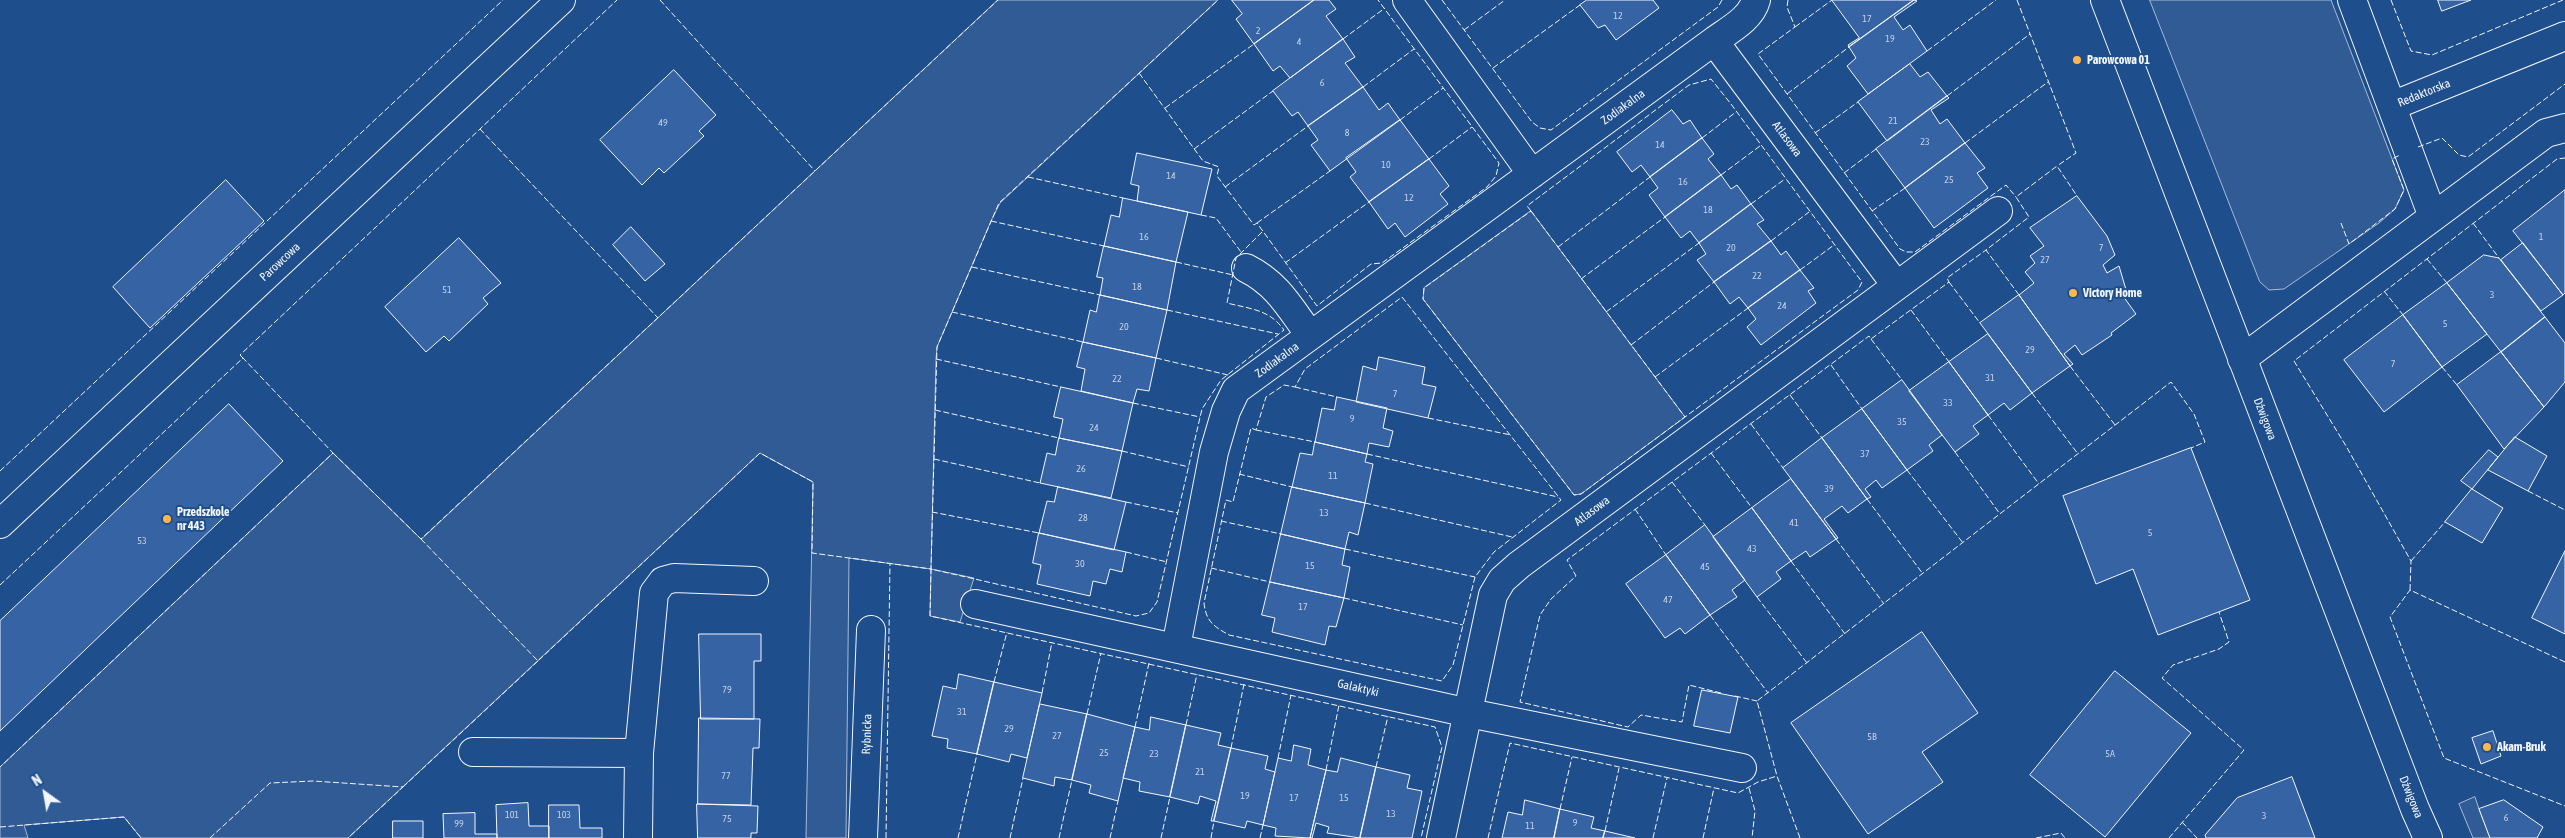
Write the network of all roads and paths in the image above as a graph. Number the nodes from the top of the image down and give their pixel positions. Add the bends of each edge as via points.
1 (561, 0) edge
2 (1407, 0) edge
3 (1756, 0) edge
4 (2105, 0) edge
5 (2352, 0) edge
6 (2565, 36) edge
7 (1714, 41) junction
8 (2392, 106) junction
9 (2565, 128) edge
10 (1532, 174) junction
11 (1998, 211) dead end
12 (2433, 217) junction
13 (1246, 268) dead end
14 (1896, 285) junction
15 (1310, 335) junction
16 (2242, 359) junction
17 (0, 524) edge
18 (754, 581) dead end
19 (975, 604) dead end
20 (871, 630) dead end
21 (1176, 647) junction
22 (1469, 713) junction
23 (473, 752) dead end
24 (639, 753) junction
25 (1742, 768) dead end
26 (638, 838) edge
27 (863, 838) edge
28 (1441, 838) edge
29 (2428, 838) edge

1 - 17 street, Parowcowa
2 - 10 street
3 - 7 street via 1748,15
4 - 16 street, Dźwigowa
5 - 8 street
6 - 8 street, Redaktorska
7 - 10 street, Zodiakalna
7 - 14 street, Atlasowa
8 - 12 street, Redaktorska
9 - 12 street via 2546,134
10 - 15 street, Zodiakalna
11 - 14 street, Atlasowa
12 - 16 street
13 - 15 street via 1265,277
14 - 22 street, Atlasowa via 1502,580 1493,595
15 - 21 street, Zodiakalna via 1236,390 1226,411 1214,452
16 - 29 street, Dźwigowa
18 - 24 street via 674,578 663,581 654,593
19 - 21 street, Galaktyki
20 - 27 street, Rybnicka
21 - 22 street, Galaktyki
22 - 25 street, Galaktyki
22 - 28 street, Atlasowa
23 - 24 street
24 - 26 street

